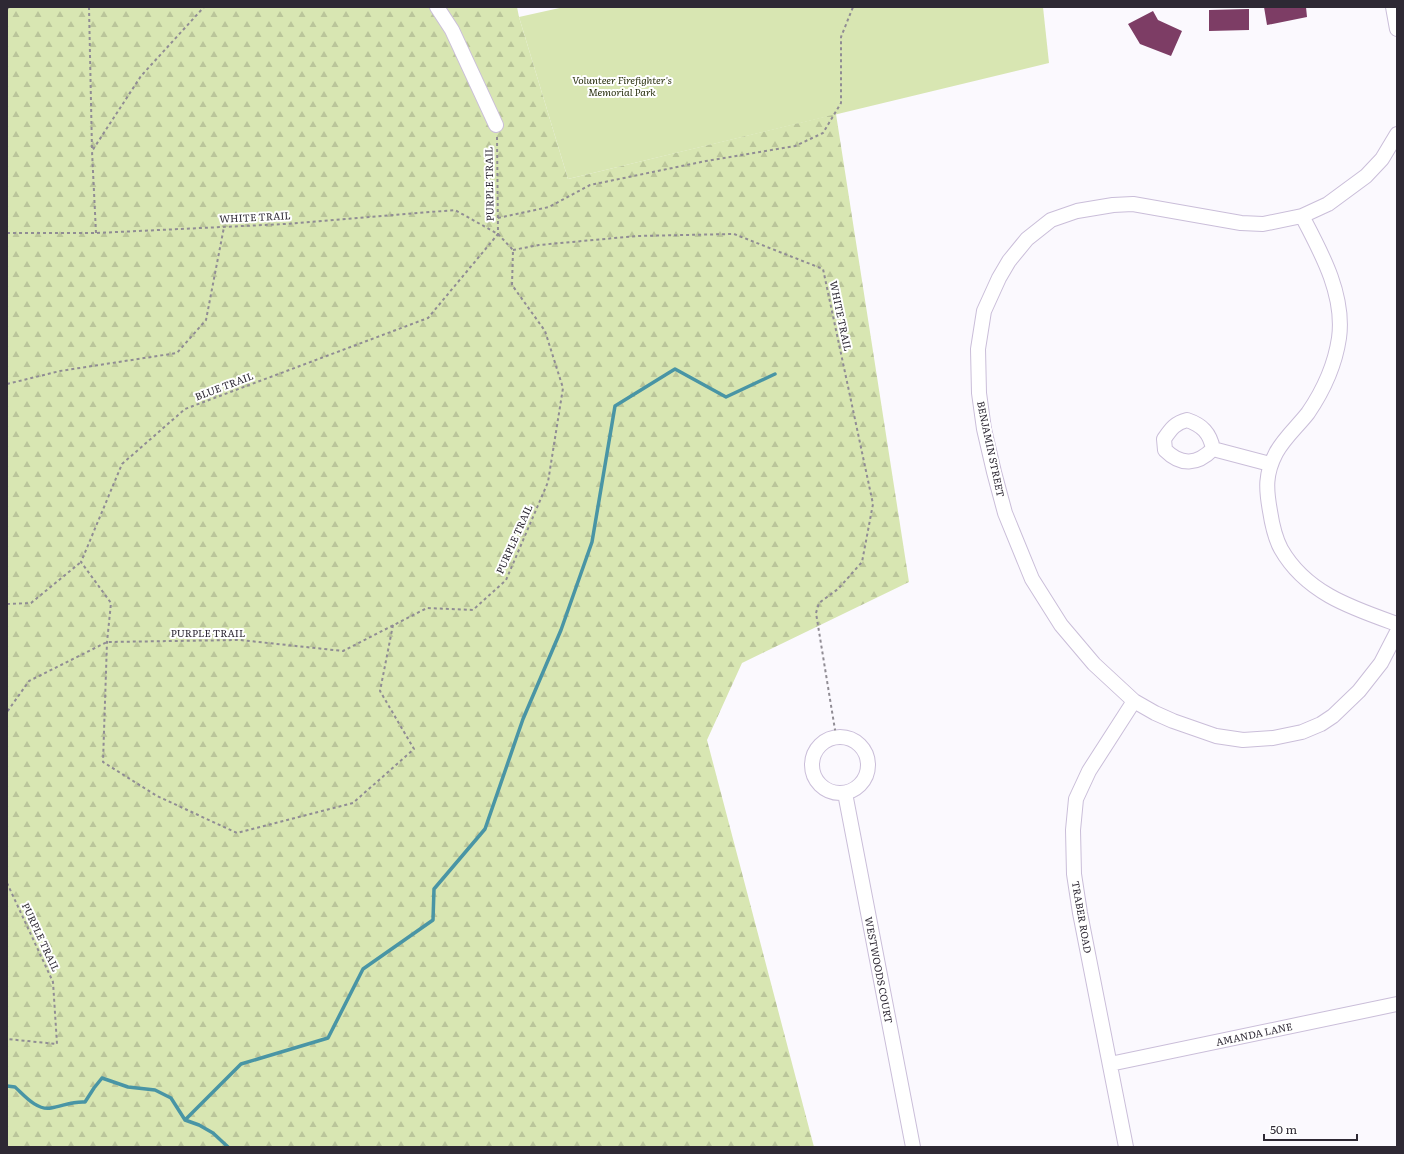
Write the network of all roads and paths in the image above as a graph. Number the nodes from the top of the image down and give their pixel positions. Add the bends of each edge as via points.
1 (9, 7) edge
2 (89, 7) edge
3 (204, 7) edge
4 (437, 7) edge
5 (853, 7) edge
6 (1393, 7) edge
7 (7, 9) edge
8 (1397, 29) edge
9 (496, 125) joint
10 (1397, 134) edge
11 (92, 151) junction
12 (1302, 216) junction
13 (498, 218) junction
14 (224, 227) junction
15 (7, 233) edge
16 (96, 233) junction
17 (498, 234) junction
18 (513, 250) junction
19 (7, 384) edge
20 (1213, 449) dead end
21 (1270, 464) junction
22 (81, 562) junction
23 (7, 604) edge
24 (1397, 624) edge
25 (393, 625) junction
26 (1397, 632) edge
27 (107, 642) junction
28 (1134, 701) junction
29 (7, 712) edge
30 (836, 736) junction
31 (845, 793) junction
32 (7, 882) edge
33 (1397, 1004) edge
34 (7, 1039) edge
35 (1110, 1064) junction
36 (912, 1147) edge
37 (1126, 1147) edge

1 - 7 path
2 - 11 path
3 - 11 path via 141,76
4 - 9 street via 452,30
5 - 13 path via 842,37 841,103 823,133 796,146 706,161 590,185 549,207
6 - 8 street
9 - 13 path, PURPLE TRAIL
10 - 12 street, BENJAMIN STREET via 1382,159 1366,176 1328,204
11 - 16 path
12 - 21 street via 1325,261 1333,287 1339,311 1339,337 1324,386 1308,413 1277,451
12 - 28 street, BENJAMIN STREET via 1263,224 1133,204 1077,211 1051,220 1027,240 1009,261 984,311 978,349 979,393 984,428 1005,513 1032,578 1061,625 1094,664
13 - 17 path, PURPLE TRAIL
14 - 16 path, WHITE TRAIL
14 - 17 path, WHITE TRAIL via 455,210
14 - 19 path via 206,320 177,353 60,371
15 - 16 path, WHITE TRAIL
17 - 18 path, PURPLE TRAIL
17 - 22 path, BLUE TRAIL via 428,318 185,409 122,464
18 - 25 path, PURPLE TRAIL via 512,285 545,331 563,388 548,482 506,580 473,610 427,608
18 - 30 path, WHITE TRAIL via 539,245 637,236 734,234 823,269 872,504 862,562 838,589 819,603 816,613
20 - 21 street
21 - 24 street via 1266,493 1272,525 1281,548 1300,574 1315,588 1338,601
22 - 23 path via 31,603
22 - 27 path via 111,603
25 - 27 path, PURPLE TRAIL via 343,650 240,640
25 - 27 path via 380,691 414,749 353,803 237,833 157,796 103,762
26 - 28 street, BENJAMIN STREET via 1381,663 1359,691 1333,716 1302,732 1274,738 1243,740 1216,736 1173,721
27 - 29 path, PURPLE TRAIL via 29,682
28 - 35 street, TRABER ROAD via 1089,771 1076,799 1073,830 1074,874 1080,913
30 - 31 street via 819,746 812,764 813,774 818,783 826,789 835,793
30 - 31 street via 845,736 861,744 869,760 866,778 857,788
31 - 36 street, WESTWOODS COURT
32 - 34 path, PURPLE TRAIL via 53,982 57,1044
33 - 35 street, AMANDA LANE
35 - 37 street, TRABER ROAD

